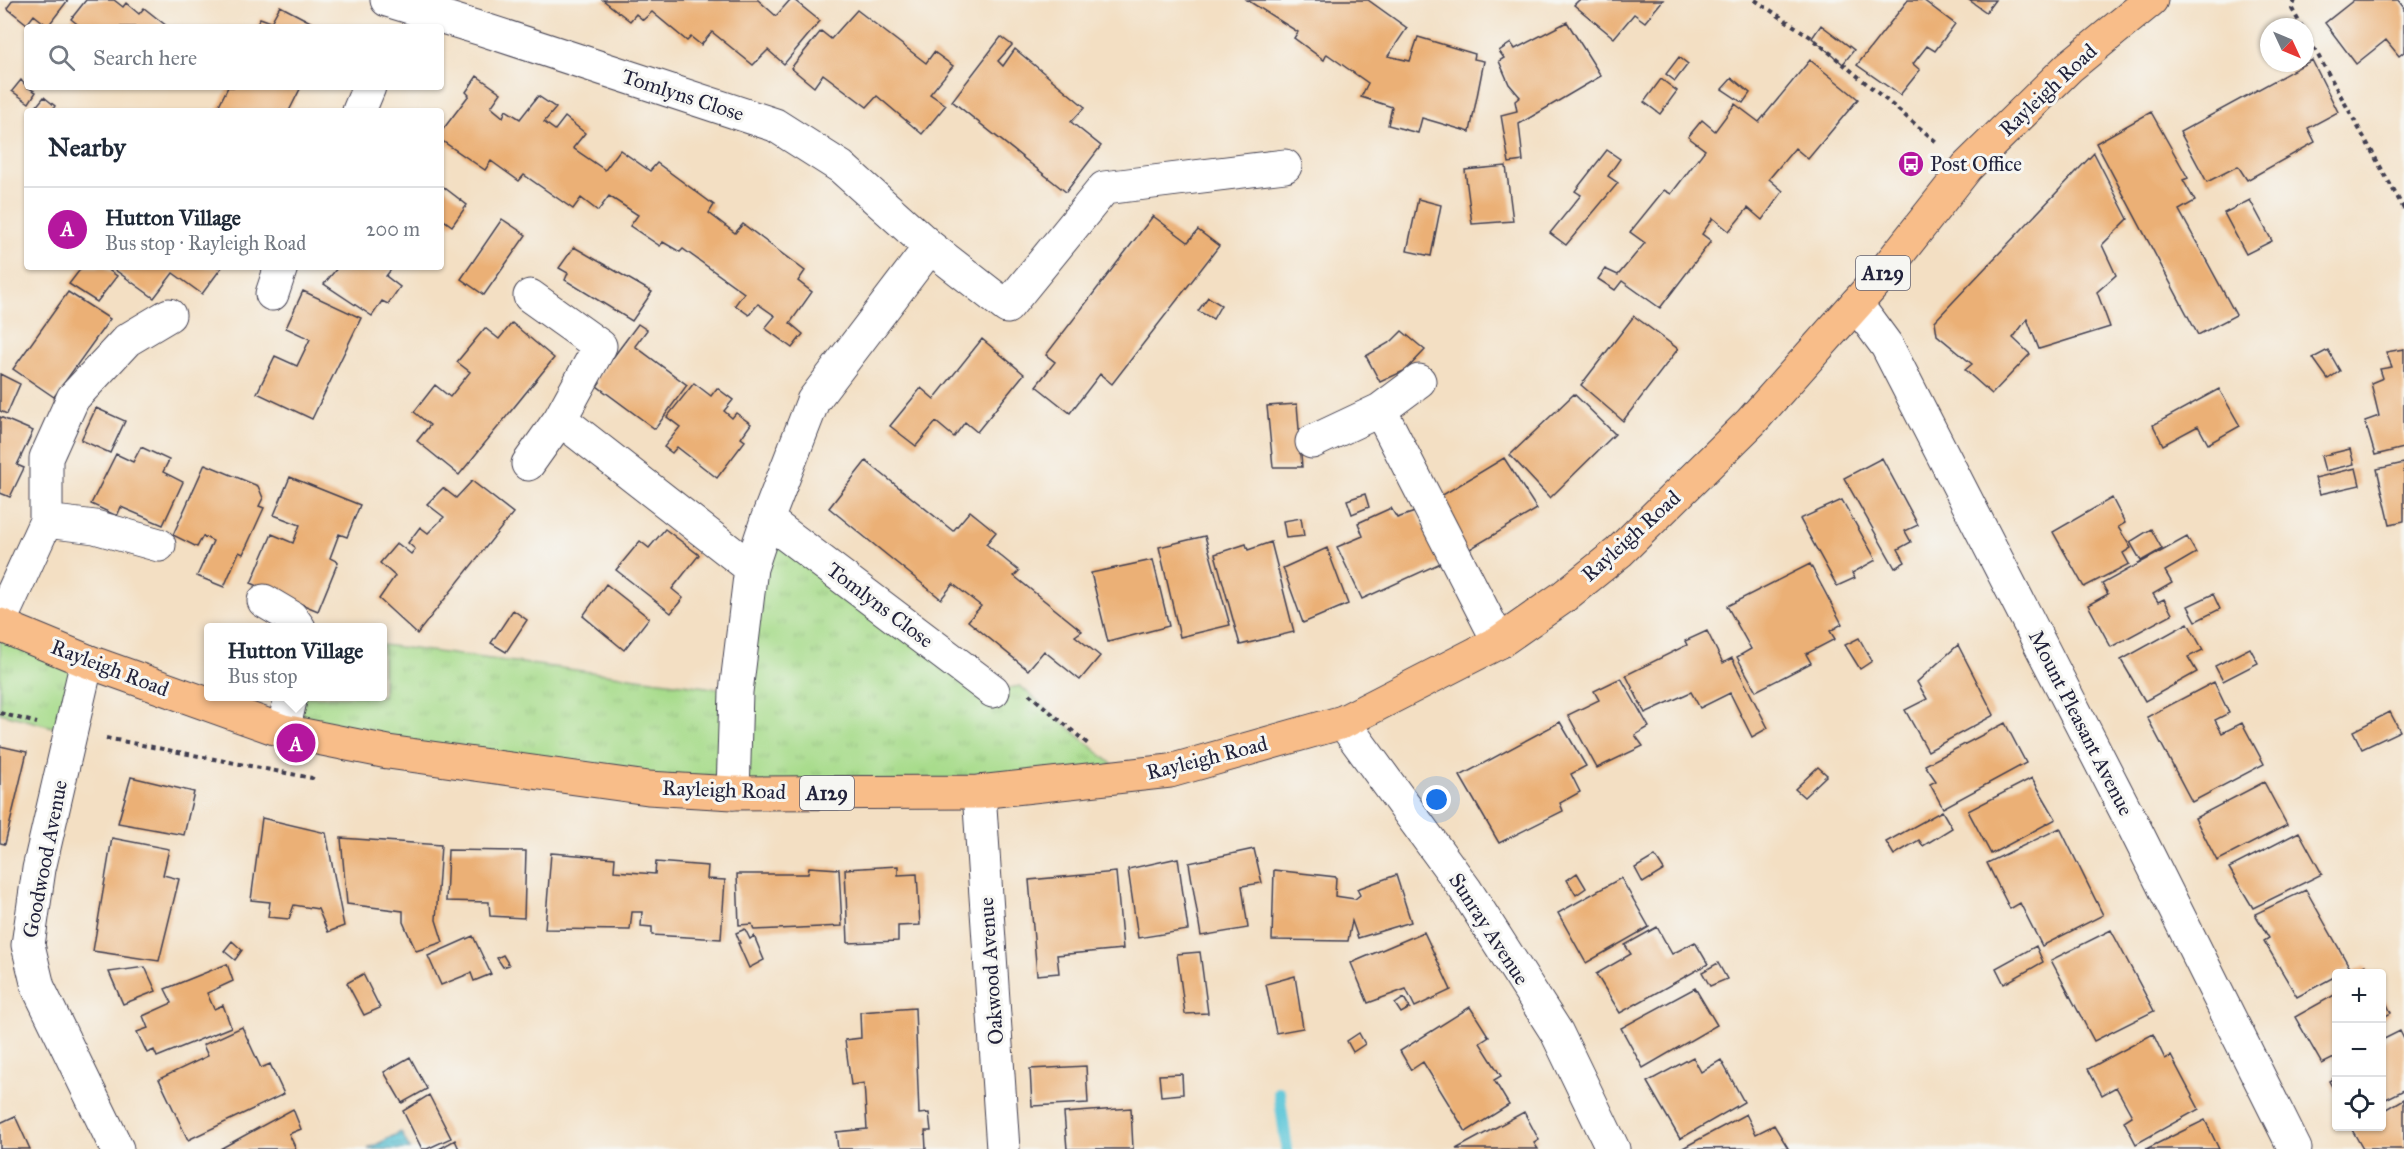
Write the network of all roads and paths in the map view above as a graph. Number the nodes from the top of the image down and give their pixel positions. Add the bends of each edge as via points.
1 (1755, 0) edge
2 (2151, 0) edge
3 (2295, 0) edge
4 (394, 11) edge
5 (2297, 18) edge
6 (2314, 48) edge
7 (368, 90) edge
8 (360, 108) edge
9 (1285, 166) dead end
10 (1967, 167) junction
11 (2404, 208) edge
12 (930, 247) junction
13 (530, 296) dead end
14 (1856, 304) junction
15 (169, 315) dead end
16 (1419, 381) dead end
17 (1380, 410) junction
18 (560, 419) junction
19 (1312, 442) dead end
20 (528, 464) dead end
21 (767, 520) junction
22 (46, 521) junction
23 (159, 545) dead end
24 (751, 568) junction
25 (264, 601) dead end
26 (0, 623) edge
27 (295, 623) edge
28 (1499, 642) junction
29 (87, 661) junction
30 (993, 691) joint
31 (290, 701) edge
32 (1342, 722) junction
33 (283, 731) junction
34 (71, 732) junction
35 (333, 741) junction
36 (1126, 776) junction
37 (979, 792) junction
38 (733, 793) junction
39 (117, 1149) edge
40 (1003, 1149) edge
41 (1613, 1149) edge
42 (2295, 1149) edge

1 - 10 path via 1812,38
2 - 10 main road, Rayleigh Road / A129 via 2069,67
3 - 5 path via 2292,9
4 - 12 street, Tomlyns Close via 485,30 774,125 841,167
6 - 11 path
7 - 8 street
9 - 12 street, Tomlyns Close via 1104,188 1007,307
10 - 14 main road, Rayleigh Road / A129
12 - 21 street via 813,401
13 - 18 street via 600,346
14 - 28 main road, Rayleigh Road / A129 via 1750,422 1619,552
14 - 42 street, Mount Pleasant Avenue via 1887,345
15 - 22 street, Rayleigh Road via 127,340 73,398 46,458
16 - 17 street
17 - 19 street
17 - 28 street
18 - 20 street
18 - 24 street
21 - 24 street
21 - 30 street, Tomlyns Close
22 - 23 street via 95,527
22 - 26 street, Rayleigh Road
24 - 38 street via 736,692
25 - 27 street
26 - 29 main road, Rayleigh Road / A129
28 - 32 main road, Rayleigh Road / A129
29 - 33 main road, Rayleigh Road / A129
29 - 34 street, Goodwood Avenue
30 - 36 path via 1020,686
31 - 33 street
32 - 36 main road, Rayleigh Road / A129 via 1170,771
32 - 41 street, Sunray Avenue via 1465,889 1557,1033
33 - 35 main road, Rayleigh Road / A129
34 - 35 path via 312,778
34 - 39 street, Goodwood Avenue via 39,869 28,945 38,987
35 - 38 main road, Rayleigh Road / A129 via 388,753 560,777
36 - 37 main road, Rayleigh Road / A129
37 - 38 main road, Rayleigh Road / A129
37 - 40 street, Oakwood Avenue

